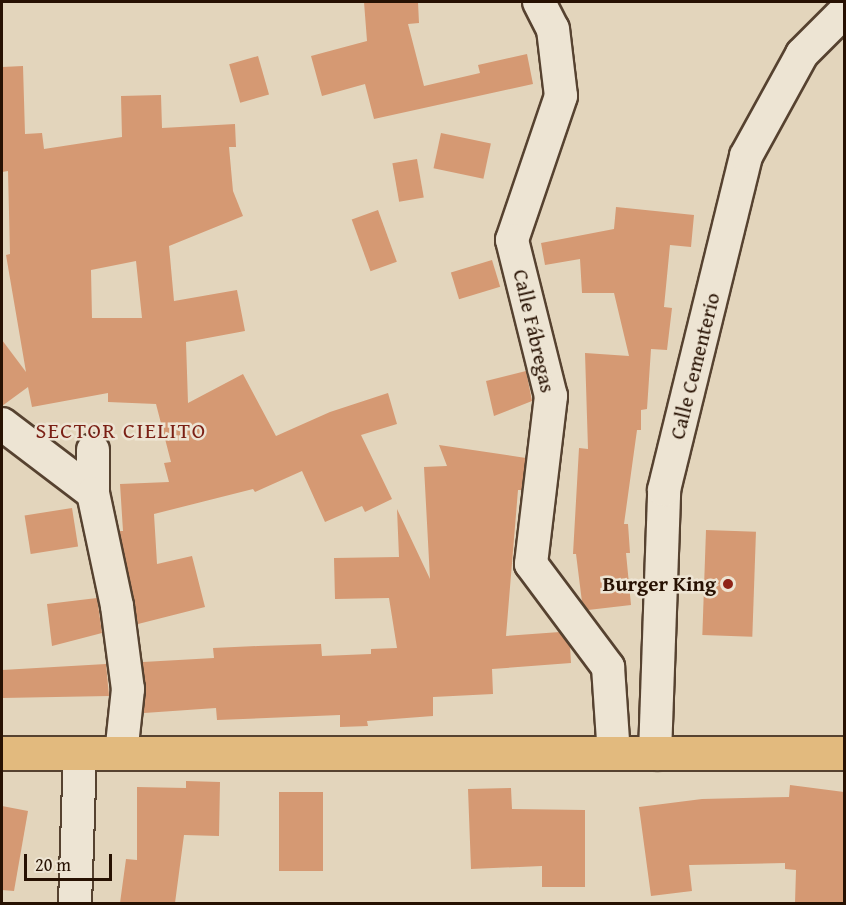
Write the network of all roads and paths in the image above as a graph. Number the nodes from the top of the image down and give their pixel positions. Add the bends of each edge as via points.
1 (539, 2) edge
2 (844, 12) edge
3 (2, 424) edge
4 (93, 450) dead end
5 (93, 493) junction
6 (2, 753) edge
7 (844, 753) edge
8 (80, 754) junction
9 (121, 754) junction
10 (614, 754) junction
11 (655, 754) junction
12 (75, 903) edge

1 - 10 street, Calle Fábregas via 553,28 561,96 512,240 551,396 531,564 608,667
2 - 11 street, Calle Cementerio via 802,54 746,156 664,490
3 - 5 street
4 - 5 street
5 - 9 street via 117,606 128,689
6 - 8 main road
7 - 11 main road
8 - 9 main road
8 - 12 street
9 - 10 main road
10 - 11 main road

